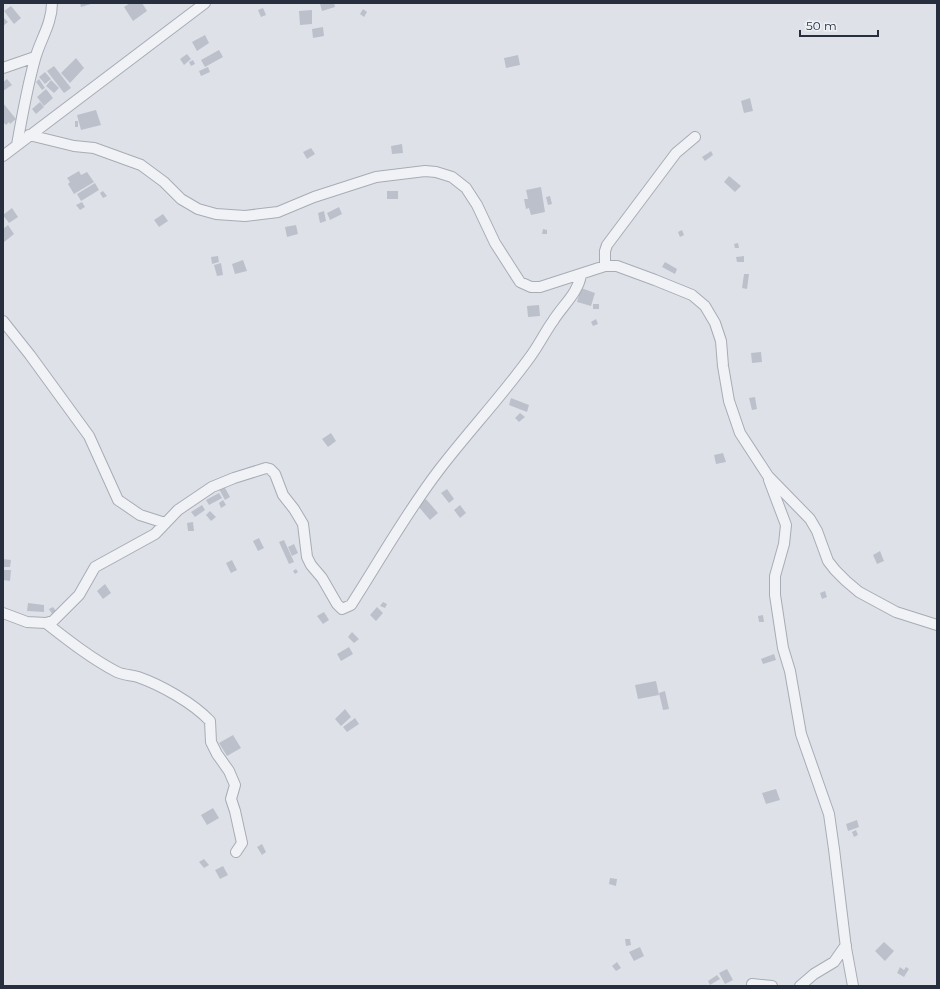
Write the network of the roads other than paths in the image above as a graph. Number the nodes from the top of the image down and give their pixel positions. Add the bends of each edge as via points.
1 (52, 3) edge
2 (205, 3) edge
3 (36, 57) junction
4 (3, 68) edge
5 (29, 135) junction
6 (695, 137) dead end
7 (17, 145) junction
8 (3, 156) edge
9 (605, 266) junction
10 (582, 275) junction
11 (3, 321) edge
12 (768, 476) junction
13 (165, 523) junction
14 (3, 613) edge
15 (46, 624) junction
16 (937, 625) edge
17 (236, 852) dead end
18 (846, 945) junction
19 (752, 984) dead end
20 (772, 986) edge
21 (800, 986) edge
22 (853, 986) edge

1 - 3 street via 50,22
2 - 5 street
3 - 4 street
3 - 7 street via 24,97
5 - 7 street
5 - 10 street via 94,148 141,165 181,199 198,209 216,214 245,216 278,212 314,197 376,177 436,172 452,177 466,188 495,243 520,282 540,288
6 - 9 street via 676,153 608,245 605,251
7 - 8 street
9 - 10 street
9 - 12 street via 617,266 655,280 692,295 705,306 715,323 721,341 729,401 740,433
10 - 13 street via 575,291 530,356 412,506 374,571 346,608 336,604 322,578 311,565 307,557 303,524 270,469 257,470 212,487 178,510
11 - 13 street via 89,436 118,500 140,515
12 - 16 street via 810,520 828,561 846,582 896,612
12 - 18 street via 786,525 784,544 775,576 775,595 783,648 790,671 801,734 829,814
13 - 15 street via 155,534 96,567 79,595 57,619
14 - 15 street via 27,622
15 - 17 street via 106,666 119,673 136,676 174,695 210,721 211,742 229,771 234,785 231,799 242,843
18 - 21 street via 834,962
18 - 22 street
19 - 20 street

